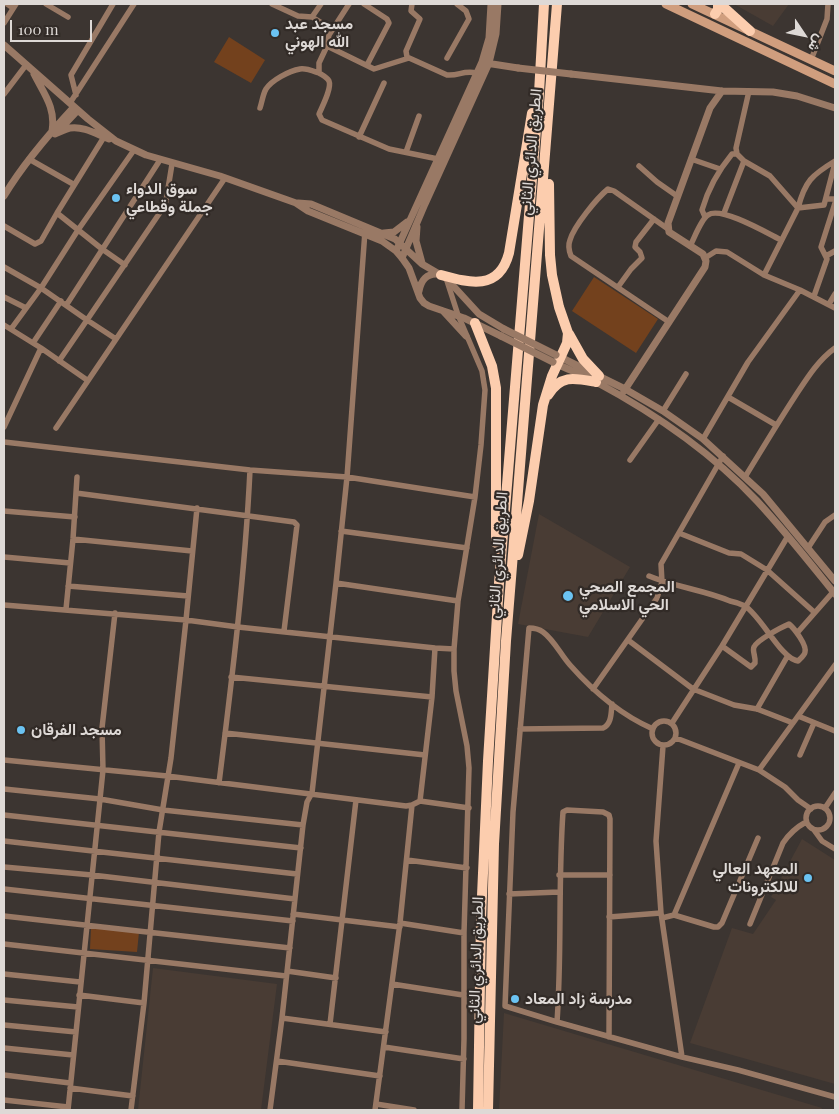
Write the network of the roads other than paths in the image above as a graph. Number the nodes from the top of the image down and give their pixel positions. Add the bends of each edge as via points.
1 (7, 4) edge
2 (46, 4) edge
3 (114, 4) edge
4 (134, 4) edge
5 (272, 4) edge
6 (320, 4) edge
7 (349, 4) edge
8 (364, 4) edge
9 (412, 4) edge
10 (457, 4) edge
11 (491, 4) edge
12 (498, 4) edge
13 (544, 4) edge
14 (557, 4) edge
15 (666, 4) edge
16 (692, 4) edge
17 (719, 4) edge
18 (828, 4) edge
19 (15, 6) edge
20 (715, 14) junction
21 (68, 17) dead end
22 (312, 17) junction
23 (4, 22) edge
24 (750, 31) junction
25 (330, 35) junction
26 (4, 45) edge
27 (327, 46) junction
28 (409, 58) junction
29 (447, 58) dead end
30 (811, 60) junction
31 (485, 62) junction
32 (26, 65) junction
33 (367, 65) junction
34 (33, 71) junction
35 (835, 71) edge
36 (319, 73) junction
37 (477, 73) junction
38 (384, 83) dead end
39 (835, 84) edge
40 (722, 91) junction
41 (749, 91) junction
42 (539, 93) junction
43 (4, 94) edge
44 (76, 95) junction
45 (74, 106) junction
46 (260, 108) dead end
47 (835, 108) edge
48 (549, 113) junction
49 (419, 116) dead end
50 (53, 133) junction
51 (104, 137) junction
52 (359, 137) junction
53 (116, 141) junction
54 (134, 150) junction
55 (406, 152) junction
56 (737, 154) junction
57 (29, 159) junction
58 (438, 159) junction
59 (691, 159) junction
60 (160, 160) junction
61 (744, 161) junction
62 (835, 162) edge
63 (172, 164) junction
64 (639, 166) dead end
65 (720, 170) junction
66 (834, 171) edge
67 (225, 178) junction
68 (74, 184) junction
69 (4, 196) edge
70 (677, 196) junction
71 (826, 198) junction
72 (835, 199) edge
73 (835, 203) edge
74 (798, 208) junction
75 (57, 213) junction
76 (724, 213) junction
77 (705, 217) junction
78 (654, 219) junction
79 (413, 222) junction
80 (4, 226) edge
81 (78, 230) junction
82 (366, 230) junction
83 (668, 230) junction
84 (383, 233) junction
85 (781, 240) junction
86 (400, 243) junction
87 (690, 246) junction
88 (102, 249) junction
89 (406, 249) junction
90 (396, 251) junction
91 (835, 251) edge
92 (826, 256) junction
93 (402, 258) junction
94 (705, 258) junction
95 (422, 264) junction
96 (125, 265) junction
97 (4, 267) edge
98 (764, 275) junction
99 (444, 276) junction
100 (618, 287) junction
101 (41, 288) junction
102 (800, 290) junction
103 (418, 292) junction
104 (835, 294) edge
105 (4, 296) edge
106 (814, 296) junction
107 (64, 303) junction
108 (829, 304) junction
109 (26, 308) junction
110 (835, 308) edge
111 (443, 311) junction
112 (458, 316) junction
113 (87, 320) junction
114 (669, 322) junction
115 (474, 323) junction
116 (4, 325) edge
117 (12, 329) junction
118 (465, 333) junction
119 (502, 333) junction
120 (568, 333) junction
121 (116, 339) junction
122 (33, 343) junction
123 (42, 348) junction
124 (835, 348) edge
125 (557, 359) junction
126 (58, 361) junction
127 (686, 374) dead end
128 (598, 379) junction
129 (87, 380) junction
130 (625, 389) junction
131 (620, 396) junction
132 (728, 397) junction
133 (543, 405) junction
134 (663, 411) junction
135 (660, 419) junction
136 (776, 425) junction
137 (4, 427) edge
138 (56, 428) dead end
139 (703, 439) junction
140 (4, 442) edge
141 (723, 456) junction
142 (630, 460) dead end
143 (718, 464) junction
144 (250, 470) junction
145 (77, 477) dead end
146 (347, 477) junction
147 (745, 477) junction
148 (76, 493) junction
149 (475, 497) junction
150 (197, 508) junction
151 (4, 511) edge
152 (248, 515) junction
153 (835, 516) edge
154 (75, 517) junction
155 (341, 531) junction
156 (679, 533) junction
157 (788, 536) junction
158 (73, 539) junction
159 (467, 548) junction
160 (808, 548) junction
161 (192, 551) junction
162 (4, 556) edge
163 (70, 563) junction
164 (767, 570) junction
165 (649, 576) dead end
166 (512, 580) junction
167 (835, 581) edge
168 (662, 582) junction
169 (336, 583) junction
170 (499, 583) junction
171 (68, 586) junction
172 (834, 593) edge
173 (188, 596) junction
174 (458, 601) junction
175 (4, 605) edge
176 (745, 606) junction
177 (66, 609) junction
178 (814, 612) junction
179 (115, 613) junction
180 (186, 620) junction
181 (238, 627) junction
182 (284, 631) junction
183 (797, 632) junction
184 (770, 634) junction
185 (329, 637) junction
186 (628, 640) junction
187 (722, 646) junction
188 (435, 648) junction
189 (454, 649) junction
190 (787, 657) junction
191 (834, 669) edge
192 (231, 677) junction
193 (324, 686) junction
194 (593, 688) junction
195 (693, 689) junction
196 (432, 697) junction
197 (612, 704) junction
198 (757, 709) junction
199 (798, 716) junction
200 (672, 723) junction
201 (814, 723) junction
202 (793, 724) junction
203 (653, 728) junction
204 (520, 729) junction
205 (835, 731) edge
206 (225, 733) junction
207 (676, 738) junction
208 (318, 743) junction
209 (662, 746) junction
210 (426, 755) junction
211 (800, 755) dead end
212 (4, 760) edge
213 (739, 763) junction
214 (103, 770) junction
215 (759, 770) junction
216 (167, 776) junction
217 (219, 783) junction
218 (4, 789) edge
219 (312, 793) junction
220 (835, 793) edge
221 (100, 799) junction
222 (356, 800) junction
223 (420, 801) junction
224 (412, 805) junction
225 (469, 808) junction
226 (825, 808) junction
227 (811, 809) junction
228 (163, 810) junction
229 (4, 815) edge
230 (830, 818) junction
231 (806, 822) junction
232 (98, 825) junction
233 (303, 825) junction
234 (835, 827) edge
235 (814, 830) junction
236 (159, 832) junction
237 (758, 838) dead end
238 (4, 841) edge
239 (301, 848) junction
240 (835, 849) edge
241 (94, 852) junction
242 (157, 858) junction
243 (407, 860) junction
244 (4, 867) edge
245 (467, 868) junction
246 (297, 874) junction
247 (92, 875) junction
248 (559, 875) junction
249 (610, 875) junction
250 (155, 884) junction
251 (4, 889) edge
252 (559, 892) junction
253 (509, 894) junction
254 (90, 899) junction
255 (295, 899) junction
256 (154, 906) junction
257 (674, 915) junction
258 (4, 916) edge
259 (662, 916) junction
260 (293, 917) junction
261 (609, 917) junction
262 (342, 919) junction
263 (750, 924) dead end
264 (400, 925) junction
265 (87, 926) junction
266 (151, 933) junction
267 (464, 933) junction
268 (4, 944) edge
269 (290, 948) junction
270 (84, 953) junction
271 (148, 959) junction
272 (286, 973) junction
273 (4, 974) edge
274 (336, 978) junction
275 (80, 982) junction
276 (392, 984) junction
277 (79, 995) junction
278 (463, 995) junction
279 (4, 1000) edge
280 (144, 1003) junction
281 (78, 1007) junction
282 (282, 1018) junction
283 (557, 1022) junction
284 (330, 1024) junction
285 (4, 1025) edge
286 (76, 1032) junction
287 (386, 1032) junction
288 (609, 1037) junction
289 (384, 1047) junction
290 (4, 1048) edge
291 (73, 1055) junction
292 (682, 1057) junction
293 (464, 1059) junction
294 (277, 1061) junction
295 (4, 1075) edge
296 (380, 1076) junction
297 (70, 1085) junction
298 (133, 1096) junction
299 (835, 1098) edge
300 (4, 1100) edge
301 (375, 1107) edge
302 (68, 1108) edge
303 (132, 1110) edge
304 (270, 1110) edge
305 (414, 1110) edge
306 (462, 1110) edge
307 (478, 1110) edge
308 (488, 1110) edge

1 - 19 street
2 - 21 street
3 - 44 street via 71,75
4 - 44 street
5 - 22 street via 298,16
6 - 22 street
7 - 25 street
8 - 33 street via 389,23
9 - 28 street via 411,11 420,20 406,51
10 - 29 street via 466,11 469,19
11 - 31 street
12 - 31 street via 496,34
13 - 42 highway, الطريق الدائري الثاني
14 - 48 highway, الطريق الدائري الثاني
15 - 39 main road
16 - 20 main road
17 - 20 highway
17 - 24 highway
18 - 30 street via 827,19
19 - 23 street
20 - 24 main road
22 - 25 street via 326,26
24 - 30 main road
25 - 27 street
26 - 32 street
27 - 33 street
27 - 36 street via 319,62
28 - 33 street via 382,68 374,69
28 - 37 street via 447,75 465,71
30 - 35 main road
31 - 37 street
31 - 40 street, bridge
31 - 79 street
32 - 34 street
32 - 43 street
34 - 45 street
34 - 50 street via 52,108
36 - 46 street via 300,69 282,76 266,90
36 - 52 street via 328,79 329,86 320,118
37 - 58 street
38 - 52 street
40 - 41 street
40 - 59 street via 712,104
41 - 47 street via 797,96
41 - 56 street
42 - 99 highway via 531,117 509,253 504,265 492,278 476,283
42 - 170 highway, الطريق الدائري الثاني
44 - 45 street
45 - 50 street
45 - 53 street
48 - 120 highway via 550,255 555,292
48 - 166 highway, الطريق الدائري الثاني
49 - 55 street
50 - 51 street via 79,128
50 - 57 street
51 - 53 street
51 - 68 street
52 - 55 street
53 - 54 street
54 - 60 street
54 - 81 street
55 - 58 street
56 - 61 street
56 - 65 street via 732,154
57 - 68 street
57 - 69 street
58 - 79 street
59 - 65 street
59 - 70 street
60 - 63 street
60 - 88 street
61 - 74 street via 770,176
61 - 76 street
62 - 66 street
62 - 74 street via 811,177
63 - 67 street
63 - 96 street via 163,208
64 - 70 street
65 - 77 street via 707,193 702,210
66 - 71 street
67 - 82 street
67 - 121 street
68 - 75 street
70 - 83 street
71 - 72 street
71 - 74 street via 824,205
73 - 92 street via 821,247
74 - 85 street
75 - 80 street via 41,241 35,244
75 - 81 street
76 - 77 street via 714,212
76 - 85 street
77 - 87 street
78 - 83 street
78 - 100 street via 636,242 635,247 642,258
78 - 100 street via 608,189 592,205 570,239 571,256
79 - 84 street via 394,232
79 - 86 street
79 - 89 street
79 - 95 street
81 - 88 street
81 - 101 street
82 - 84 street
82 - 90 street
82 - 146 street
83 - 87 street
84 - 86 street
85 - 98 street
86 - 89 street
86 - 90 street
87 - 94 street
88 - 96 street
88 - 107 street
89 - 93 street
89 - 95 street
90 - 93 street
91 - 92 street
92 - 106 street
93 - 103 street
94 - 98 street via 719,250 727,252
94 - 114 street via 705,267
95 - 99 street
96 - 113 street
97 - 101 street
98 - 102 street
99 - 103 street via 428,276
99 - 112 street
99 - 119 street via 479,314
100 - 114 street
101 - 107 street
101 - 109 street
102 - 106 street
102 - 132 street via 748,362
103 - 111 street via 424,303
104 - 108 street
105 - 109 street
106 - 108 street
107 - 113 street
107 - 122 street
108 - 110 street
109 - 117 street
111 - 112 street
111 - 118 street
112 - 115 street
112 - 118 street
113 - 121 street
113 - 126 street
114 - 130 street
115 - 118 street via 466,325
115 - 119 street
115 - 170 highway via 492,366 496,388 496,552
116 - 117 street
117 - 122 street
118 - 149 street via 482,372 485,390
119 - 125 street, bridge
120 - 125 highway via 567,343
120 - 128 highway
121 - 129 street
122 - 123 street
123 - 126 street
123 - 137 street
124 - 136 street via 815,367
125 - 128 street
125 - 133 highway
126 - 129 street
127 - 134 street
128 - 130 street
128 - 131 street
128 - 133 highway via 563,380 549,393
129 - 138 street
130 - 131 street
130 - 134 street
131 - 135 street
132 - 136 street
132 - 139 street
133 - 166 highway via 529,501
134 - 139 street
135 - 142 street
135 - 143 street
136 - 147 street
139 - 141 street
140 - 144 street
141 - 143 street
141 - 147 street
143 - 156 street
143 - 157 street
144 - 146 street
144 - 152 street
145 - 148 street
146 - 149 street
146 - 155 street
147 - 160 street
148 - 150 street
148 - 154 street
149 - 159 street
150 - 152 street
150 - 161 street
151 - 154 street
152 - 181 street
152 - 182 street via 294,522 296,525
153 - 160 street via 825,522
154 - 158 street
155 - 159 street
155 - 169 street
156 - 164 street via 729,553 741,554
156 - 168 street via 661,564
157 - 164 street
157 - 172 street
158 - 161 street
158 - 163 street
159 - 174 street
160 - 167 street
161 - 173 street
162 - 163 street
163 - 171 street
164 - 176 street
164 - 178 street
165 - 168 street
166 - 308 highway, الطريق الدائري الثاني via 494,844
168 - 176 street
168 - 186 street via 658,598
169 - 174 street
169 - 185 street
170 - 307 highway, الطريق الدائري الثاني via 481,918
171 - 173 street
171 - 177 street
172 - 178 street
173 - 180 street
174 - 189 street
175 - 177 street
176 - 184 street
176 - 187 street
177 - 179 street
178 - 183 street
179 - 180 street
179 - 214 street via 102,728
180 - 181 street
180 - 216 street
181 - 182 street
181 - 192 street
182 - 185 street
183 - 184 street via 788,624
183 - 190 street via 805,653 798,661
184 - 187 street via 754,646 755,663 751,667
184 - 190 street
185 - 188 street
185 - 193 street
186 - 194 street
186 - 195 street
187 - 195 street
188 - 189 street
188 - 196 street
189 - 225 street via 456,691 468,754
190 - 198 street
191 - 199 street
192 - 193 street
192 - 206 street
193 - 196 street
193 - 208 street
194 - 197 street
194 - 204 street via 546,634 529,628
195 - 198 street via 734,705
195 - 200 street
196 - 210 street
197 - 203 street via 633,720
197 - 204 street via 609,722 603,728
198 - 202 street
199 - 201 street
199 - 202 street
200 - 203 street via 662,721
200 - 207 street
201 - 205 street
201 - 211 street
202 - 215 street
203 - 209 street via 653,738
204 - 253 street
206 - 208 street
206 - 217 street
207 - 209 street via 669,745
207 - 213 street
208 - 210 street
208 - 219 street
209 - 259 street via 656,841
210 - 223 street
212 - 214 street
213 - 215 street
213 - 257 street
214 - 216 street
214 - 221 street
215 - 227 street
216 - 217 street
216 - 228 street
217 - 219 street
218 - 221 street
219 - 222 street
219 - 233 street
220 - 226 street
221 - 228 street
221 - 232 street
222 - 224 street
222 - 262 street
223 - 224 street
223 - 225 street
224 - 243 street
225 - 245 street
226 - 227 street
226 - 230 street
227 - 231 street via 806,815
228 - 233 street
228 - 236 street
229 - 232 street
230 - 234 street
230 - 235 street via 825,828
231 - 235 street
231 - 263 street via 789,834 783,844
232 - 236 street
232 - 241 street
233 - 239 street
235 - 240 street
236 - 239 street
236 - 242 street
237 - 257 street via 718,927
238 - 241 street
239 - 246 street
241 - 242 street
241 - 247 street
242 - 246 street
242 - 250 street
243 - 245 street
243 - 264 street
244 - 247 street
245 - 267 street
246 - 255 street
247 - 250 street
247 - 254 street
248 - 249 street
248 - 249 street via 563,812 566,810 609,815
248 - 252 street
249 - 261 street
250 - 255 street
250 - 256 street
251 - 254 street
252 - 253 street
252 - 283 street
253 - 283 street via 505,1006
254 - 256 street
254 - 265 street
255 - 260 street
256 - 260 street
256 - 266 street
257 - 259 street
258 - 265 street
259 - 261 street
259 - 292 street
260 - 262 street
260 - 269 street
261 - 288 street
262 - 264 street
262 - 274 street
264 - 267 street
264 - 276 street
265 - 266 street
265 - 270 street
266 - 269 street
266 - 271 street
267 - 278 street
268 - 270 street
269 - 272 street
270 - 271 street
270 - 275 street
271 - 272 street
271 - 280 street
272 - 274 street
272 - 282 street
273 - 275 street
274 - 284 street
275 - 277 street
276 - 278 street
276 - 287 street
277 - 280 street
277 - 281 street
278 - 293 street
279 - 281 street
280 - 298 street
281 - 286 street
282 - 284 street
282 - 294 street
283 - 288 street
284 - 287 street
285 - 286 street
286 - 291 street
287 - 289 street
288 - 292 street
289 - 293 street
289 - 296 street
290 - 291 street
291 - 297 street
292 - 299 street
293 - 306 street
294 - 296 street
294 - 304 street
295 - 297 street
296 - 301 street
297 - 298 street
297 - 302 street
298 - 303 street
300 - 302 street
301 - 305 street

